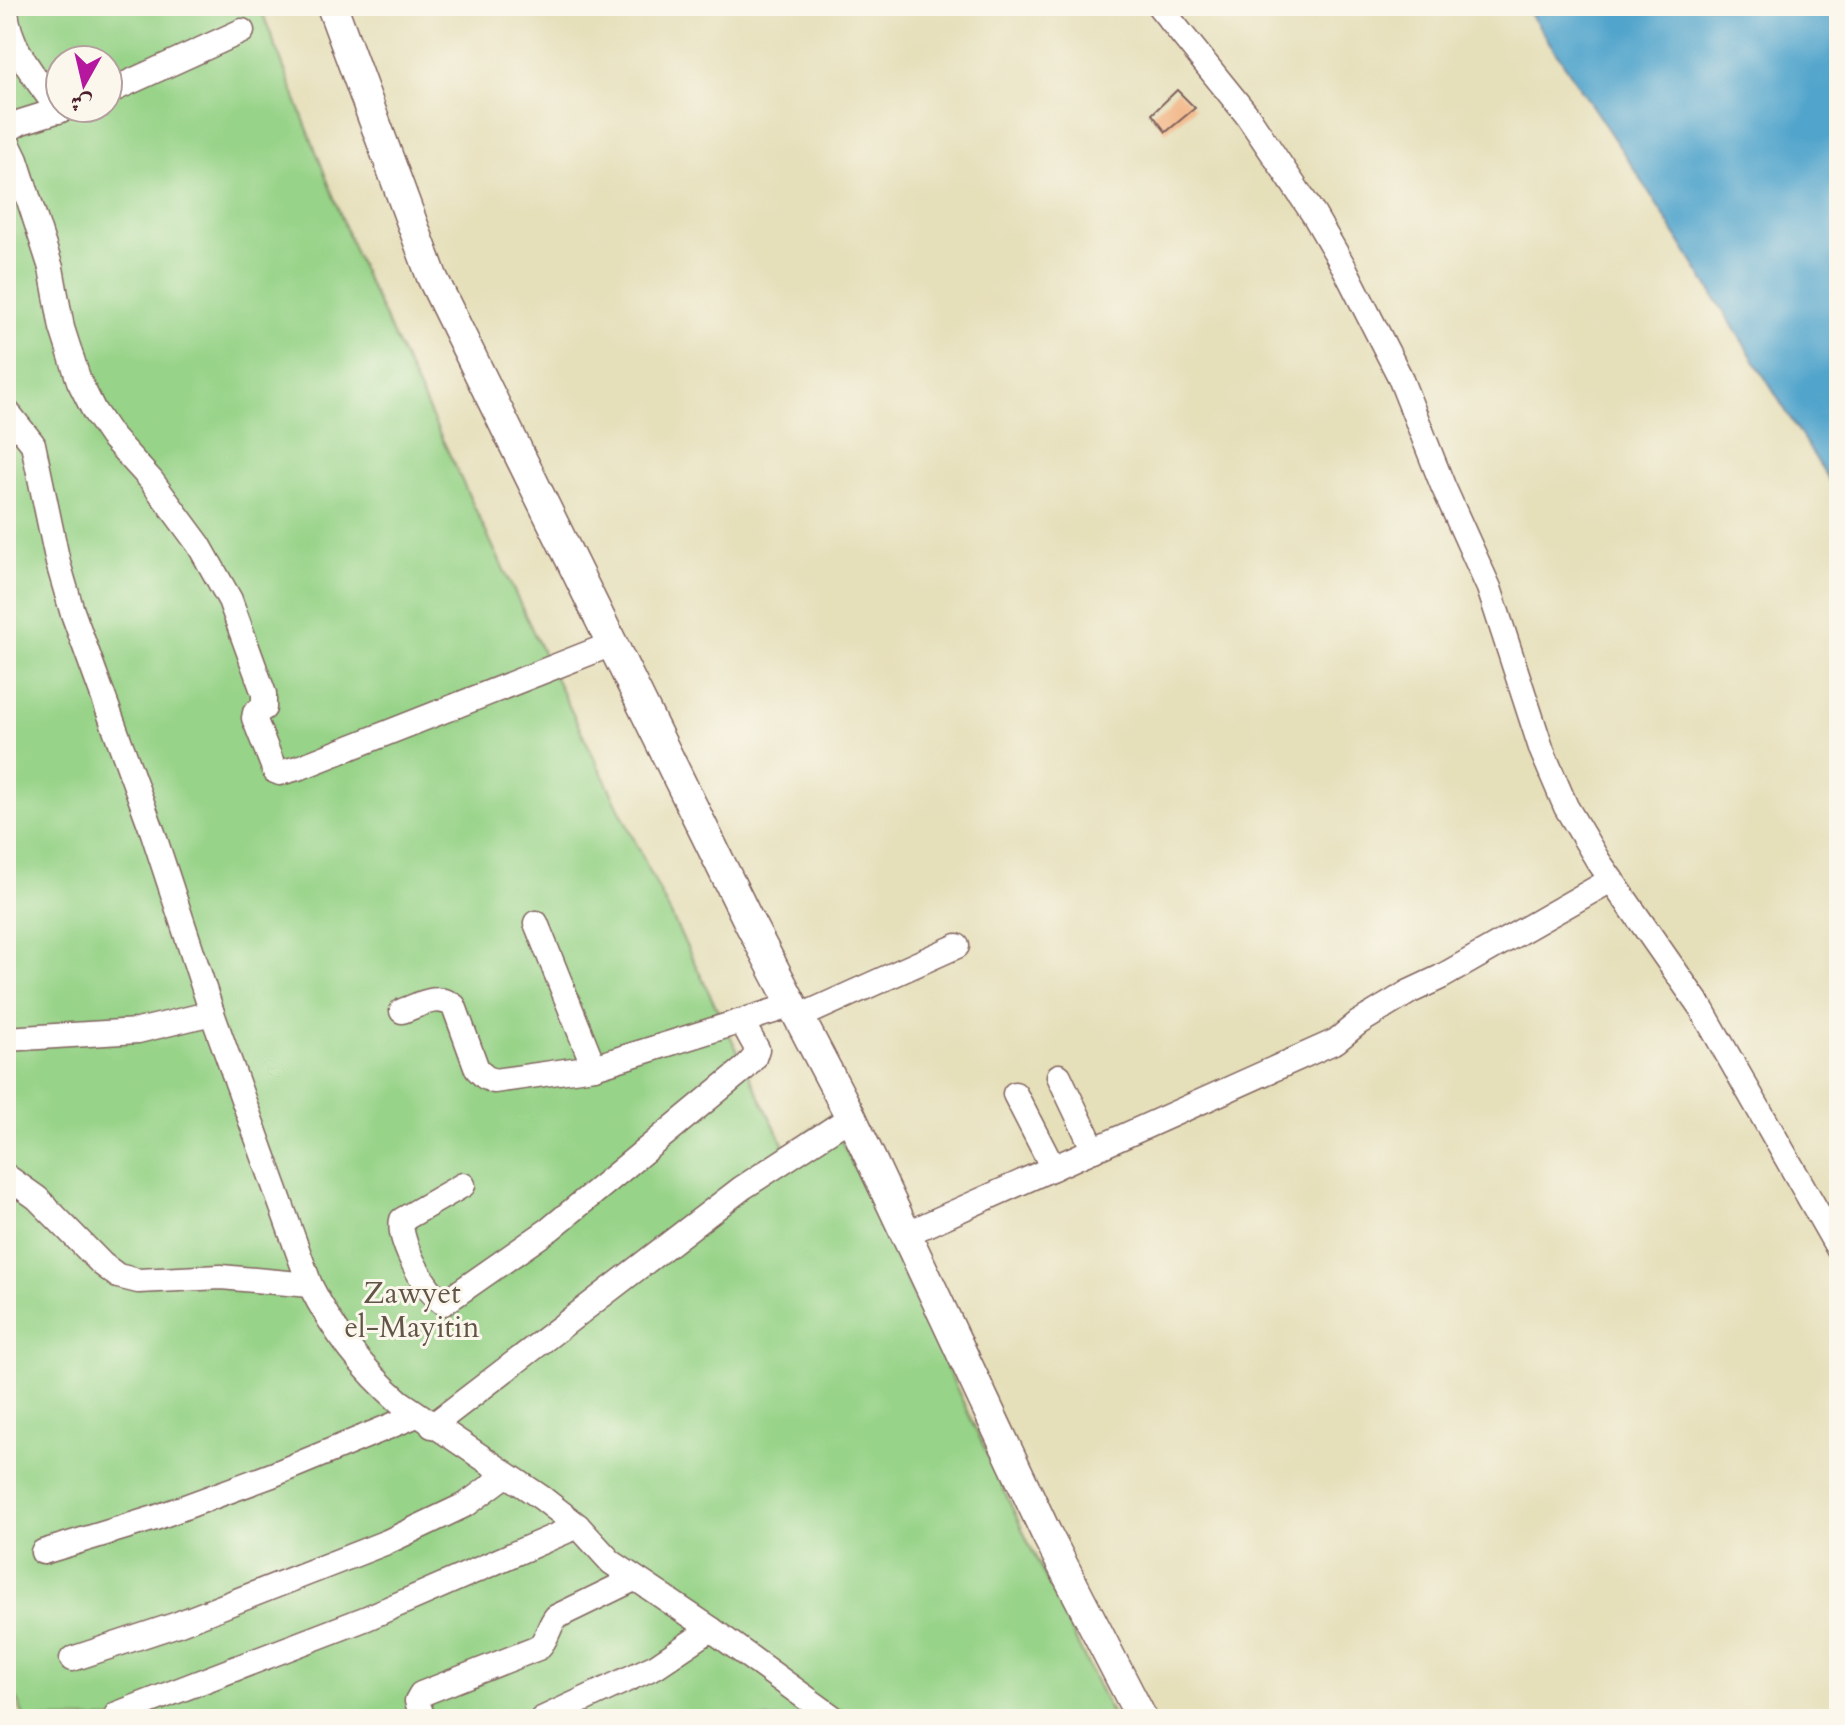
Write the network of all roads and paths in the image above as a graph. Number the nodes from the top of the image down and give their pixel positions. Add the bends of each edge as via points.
1 (332, 6) edge
2 (1159, 6) edge
3 (6, 10) edge
4 (242, 31) dead end
5 (124, 85) edge
6 (44, 86) edge
7 (44, 115) edge
8 (6, 131) edge
9 (6, 139) edge
10 (6, 410) edge
11 (612, 644) junction
12 (1611, 880) junction
13 (536, 923) dead end
14 (957, 946) dead end
15 (402, 1011) dead end
16 (796, 1011) junction
17 (212, 1013) junction
18 (742, 1022) junction
19 (6, 1039) edge
20 (594, 1067) junction
21 (1059, 1076) dead end
22 (1015, 1094) dead end
23 (851, 1117) junction
24 (1094, 1150) junction
25 (1053, 1168) junction
26 (6, 1176) edge
27 (463, 1185) dead end
28 (906, 1234) junction
29 (1839, 1250) edge
30 (310, 1285) junction
31 (424, 1420) junction
32 (506, 1475) junction
33 (578, 1526) junction
34 (43, 1552) dead end
35 (634, 1579) junction
36 (711, 1629) junction
37 (72, 1659) dead end
38 (117, 1714) dead end
39 (824, 1716) edge
40 (423, 1719) edge
41 (542, 1719) edge
42 (1142, 1719) edge

1 - 11 main road via 432,277
2 - 12 street via 1281,164 1373,320 1489,588 1553,780
3 - 6 street via 16,49
4 - 5 street
7 - 8 street
9 - 11 street via 51,268 79,381 111,436 199,545 230,600 264,694 264,708 254,718 275,771 301,767
10 - 17 street via 33,444 72,611
11 - 16 main road
12 - 24 street via 1409,992 1336,1041
12 - 29 street via 1701,1008
13 - 20 street
14 - 16 street
15 - 20 street via 438,999 454,1006 477,1069 494,1081
16 - 18 street
16 - 23 main road
17 - 19 street via 138,1031
17 - 30 street
18 - 20 street
18 - 27 street via 757,1049 745,1068 550,1229 444,1303 430,1291 400,1225
21 - 24 street
22 - 25 street
23 - 28 main road
23 - 31 street via 742,1188
24 - 25 street
25 - 28 street
26 - 30 street via 37,1198 118,1276 138,1281 221,1277
28 - 42 main road via 1046,1533
30 - 31 street via 362,1365
31 - 32 street
31 - 34 street via 155,1518
32 - 33 street
32 - 37 street via 467,1504 387,1542
33 - 35 street
33 - 38 street via 367,1618
35 - 36 street
35 - 40 street via 556,1617 538,1648 421,1694 417,1701
36 - 39 street
36 - 41 street via 656,1666

